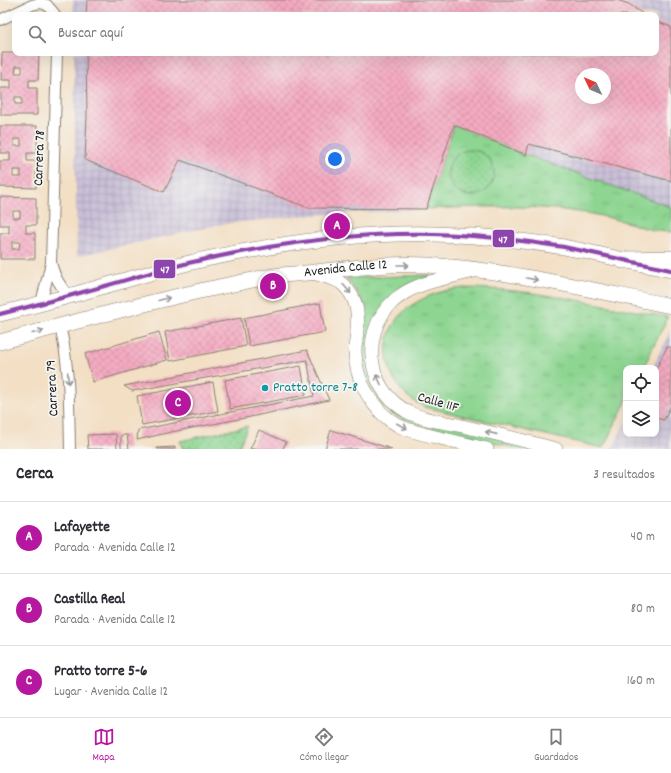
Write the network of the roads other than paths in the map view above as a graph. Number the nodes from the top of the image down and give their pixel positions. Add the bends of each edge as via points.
1 (47, 3) edge
2 (17, 12) edge
3 (53, 12) edge
4 (12, 14) edge
5 (0, 20) edge
6 (57, 56) edge
7 (671, 259) edge
8 (623, 260) junction
9 (51, 263) junction
10 (477, 270) junction
11 (671, 270) edge
12 (313, 273) junction
13 (69, 296) junction
14 (41, 303) junction
15 (671, 306) edge
16 (0, 314) edge
17 (60, 326) junction
18 (0, 342) edge
19 (70, 449) edge
20 (487, 449) edge
21 (556, 449) edge

1 - 2 street via 32,5
1 - 3 street
4 - 5 street
6 - 9 street, Carrera 78
7 - 8 highway
8 - 11 main road
8 - 13 main road via 521,241 434,234 381,235 327,239 242,252 177,266
9 - 13 street, Carrera 78 via 57,280
9 - 14 street, Carrera 78
12 -> 10 main road, Avenida Calle 12 via 383,265 427,265
10 -> 15 main road, Avenida Calle 12
21 -> 10 street, Calle 11F via 420,416 396,403 379,381 373,366 373,337 378,322 387,308 399,296 414,288
17 -> 12 main road, Avenida Calle 12 via 228,285 274,276
12 -> 20 street via 340,282 355,301 358,314 355,351 358,372 373,403 384,415 415,433
13 - 14 main road
14 - 16 main road
18 -> 17 main road, Avenida Calle 12
17 -> 19 street, Carrera 79 via 67,363

